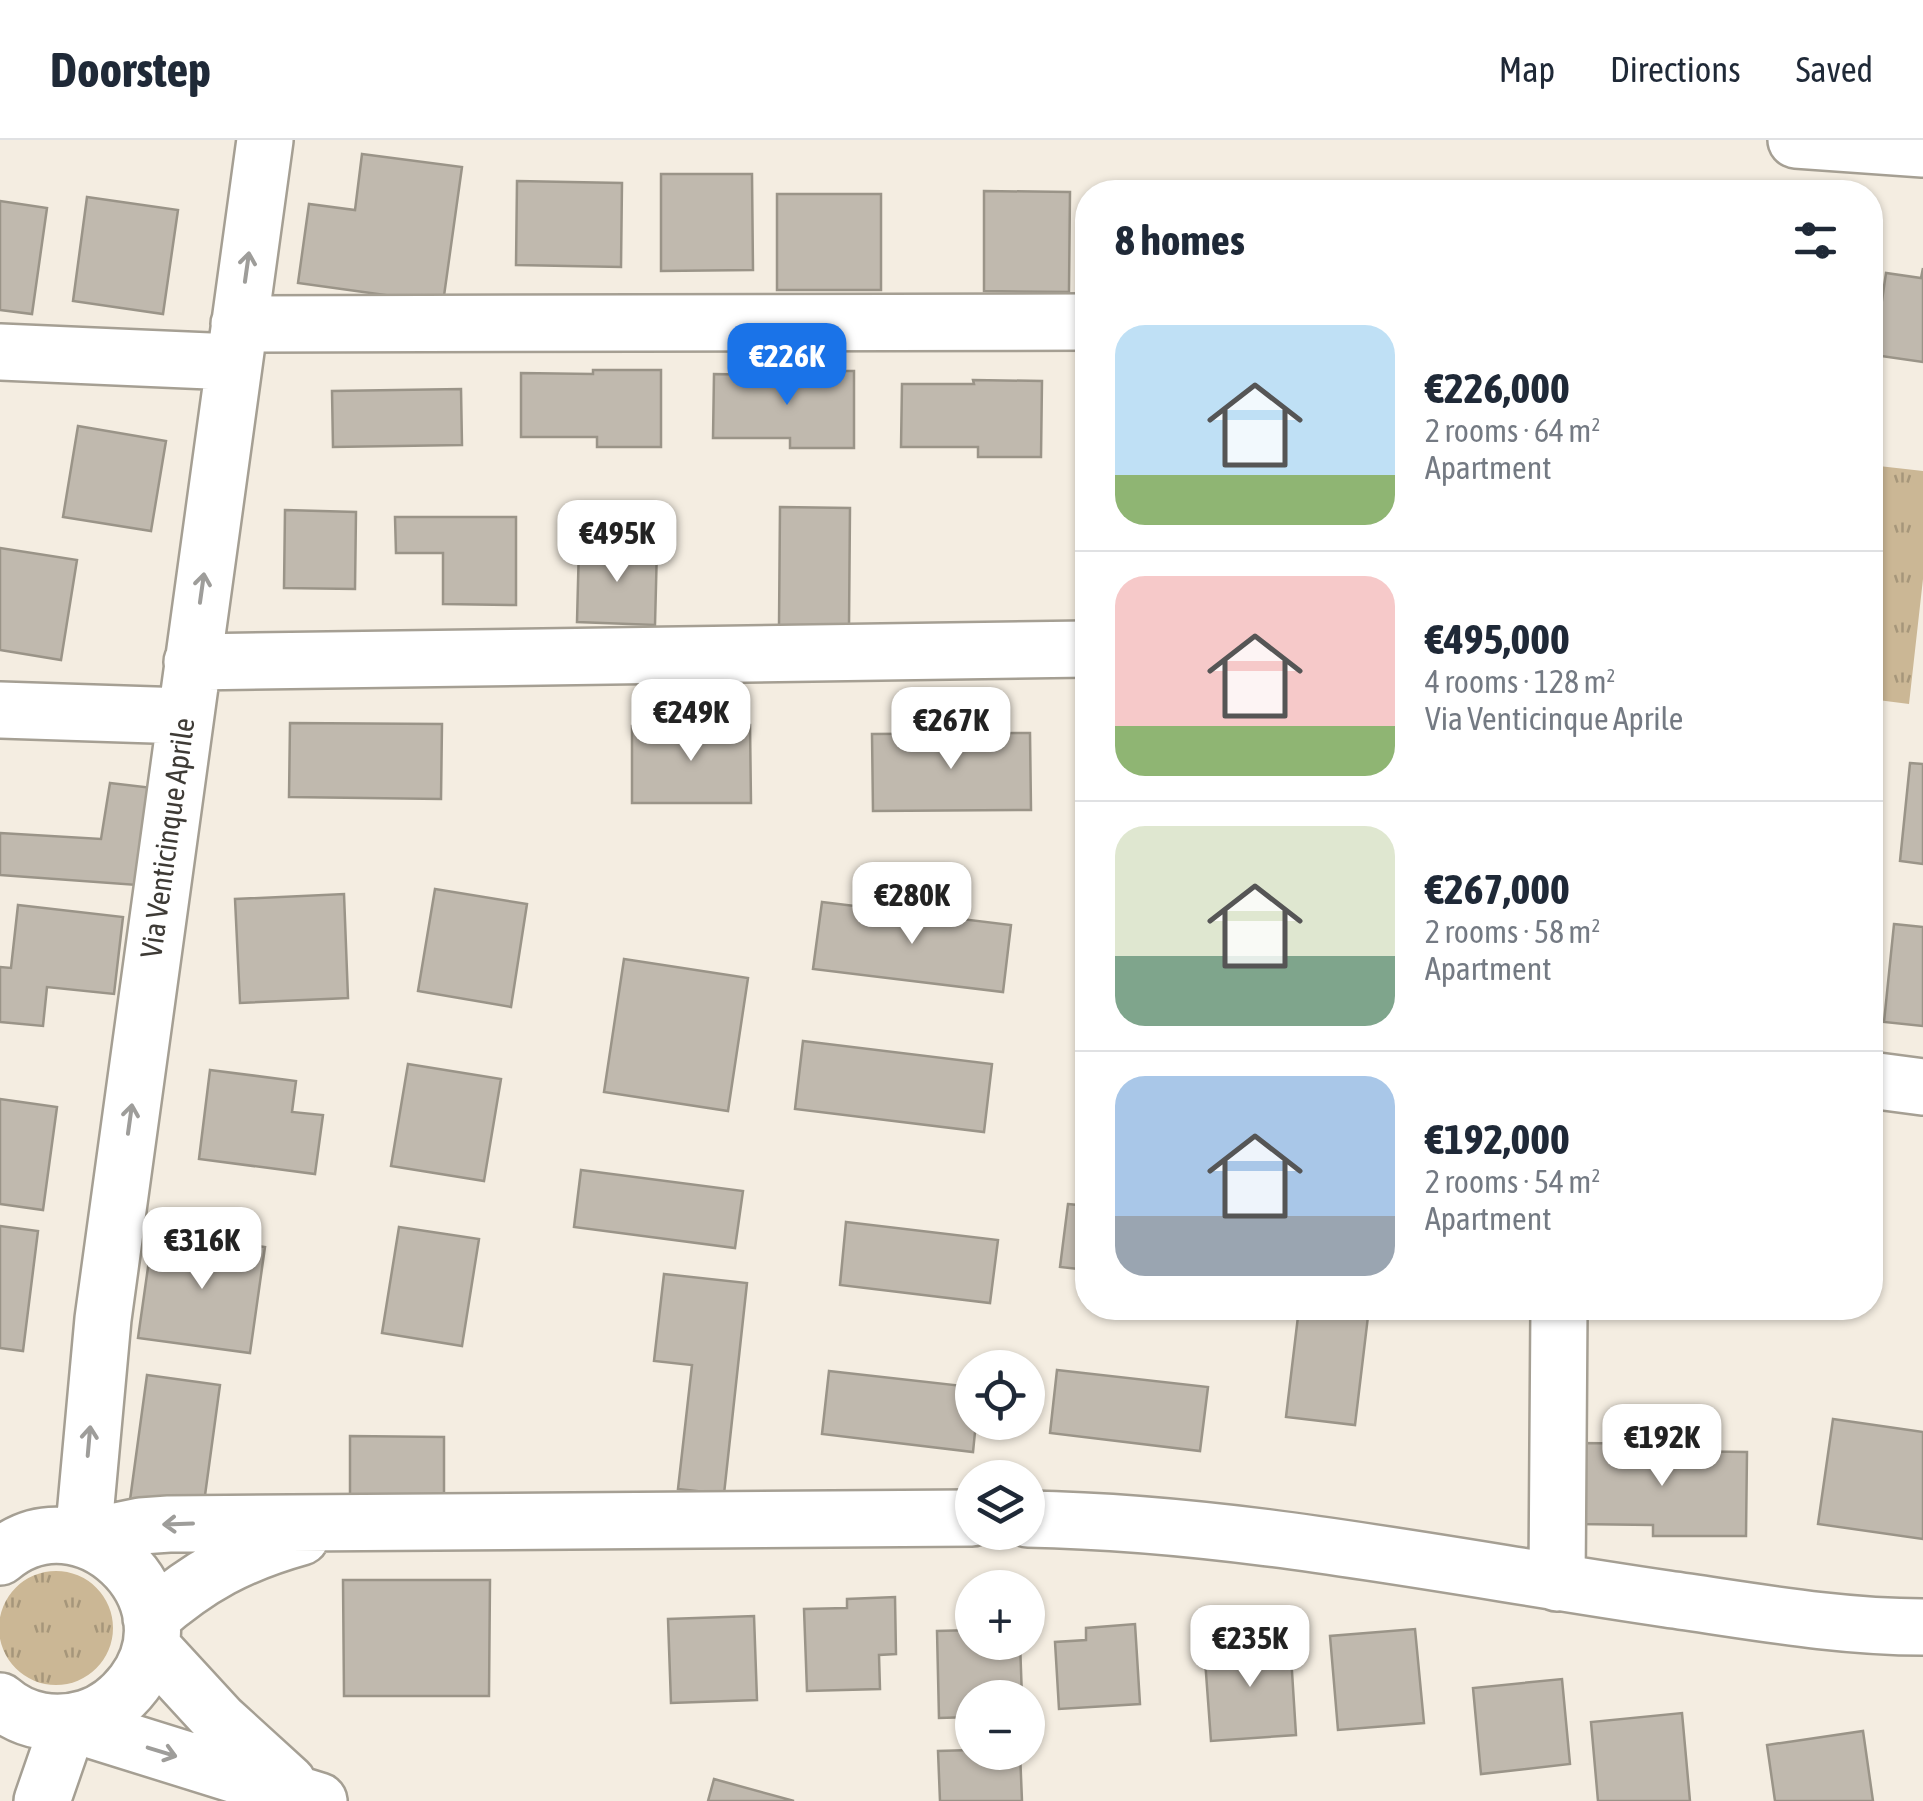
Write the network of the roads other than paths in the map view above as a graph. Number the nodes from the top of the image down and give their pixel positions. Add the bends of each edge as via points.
1 (265, 140) edge
2 (1796, 140) edge
3 (1923, 150) edge
4 (1075, 322) edge
5 (236, 343) junction
6 (0, 352) edge
7 (1075, 650) edge
8 (192, 662) junction
9 (0, 710) edge
10 (185, 716) junction
11 (1883, 1082) edge
12 (1923, 1087) edge
13 (1559, 1320) edge
14 (955, 1518) edge
15 (1045, 1520) edge
16 (346, 1525) junction
17 (83, 1538) junction
18 (2, 1552) edge
19 (1557, 1583) junction
20 (1923, 1627) edge
21 (151, 1632) junction
22 (0, 1701) edge
23 (69, 1723) junction
24 (308, 1796) edge
25 (42, 1801) edge

5 -> 1 street, Via Venticinque Aprile
2 - 3 street
4 - 5 street
5 - 6 street
8 -> 5 street, Via Venticinque Aprile
7 - 8 street
8 - 10 street, Via Venticinque Aprile
9 - 10 street
17 -> 10 street, Via Venticinque Aprile via 98,1356
11 - 12 street
13 - 19 street
14 - 16 street
15 - 19 street via 1264,1536
16 -> 17 street via 168,1524
16 - 21 street via 226,1564 198,1580
17 - 18 street via 44,1538
17 - 21 street via 129,1568 144,1591
19 - 20 street via 1826,1622
21 - 23 street via 140,1674 122,1698
21 - 24 street via 220,1721
22 - 23 street via 40,1721
23 -> 24 street
23 - 25 street

